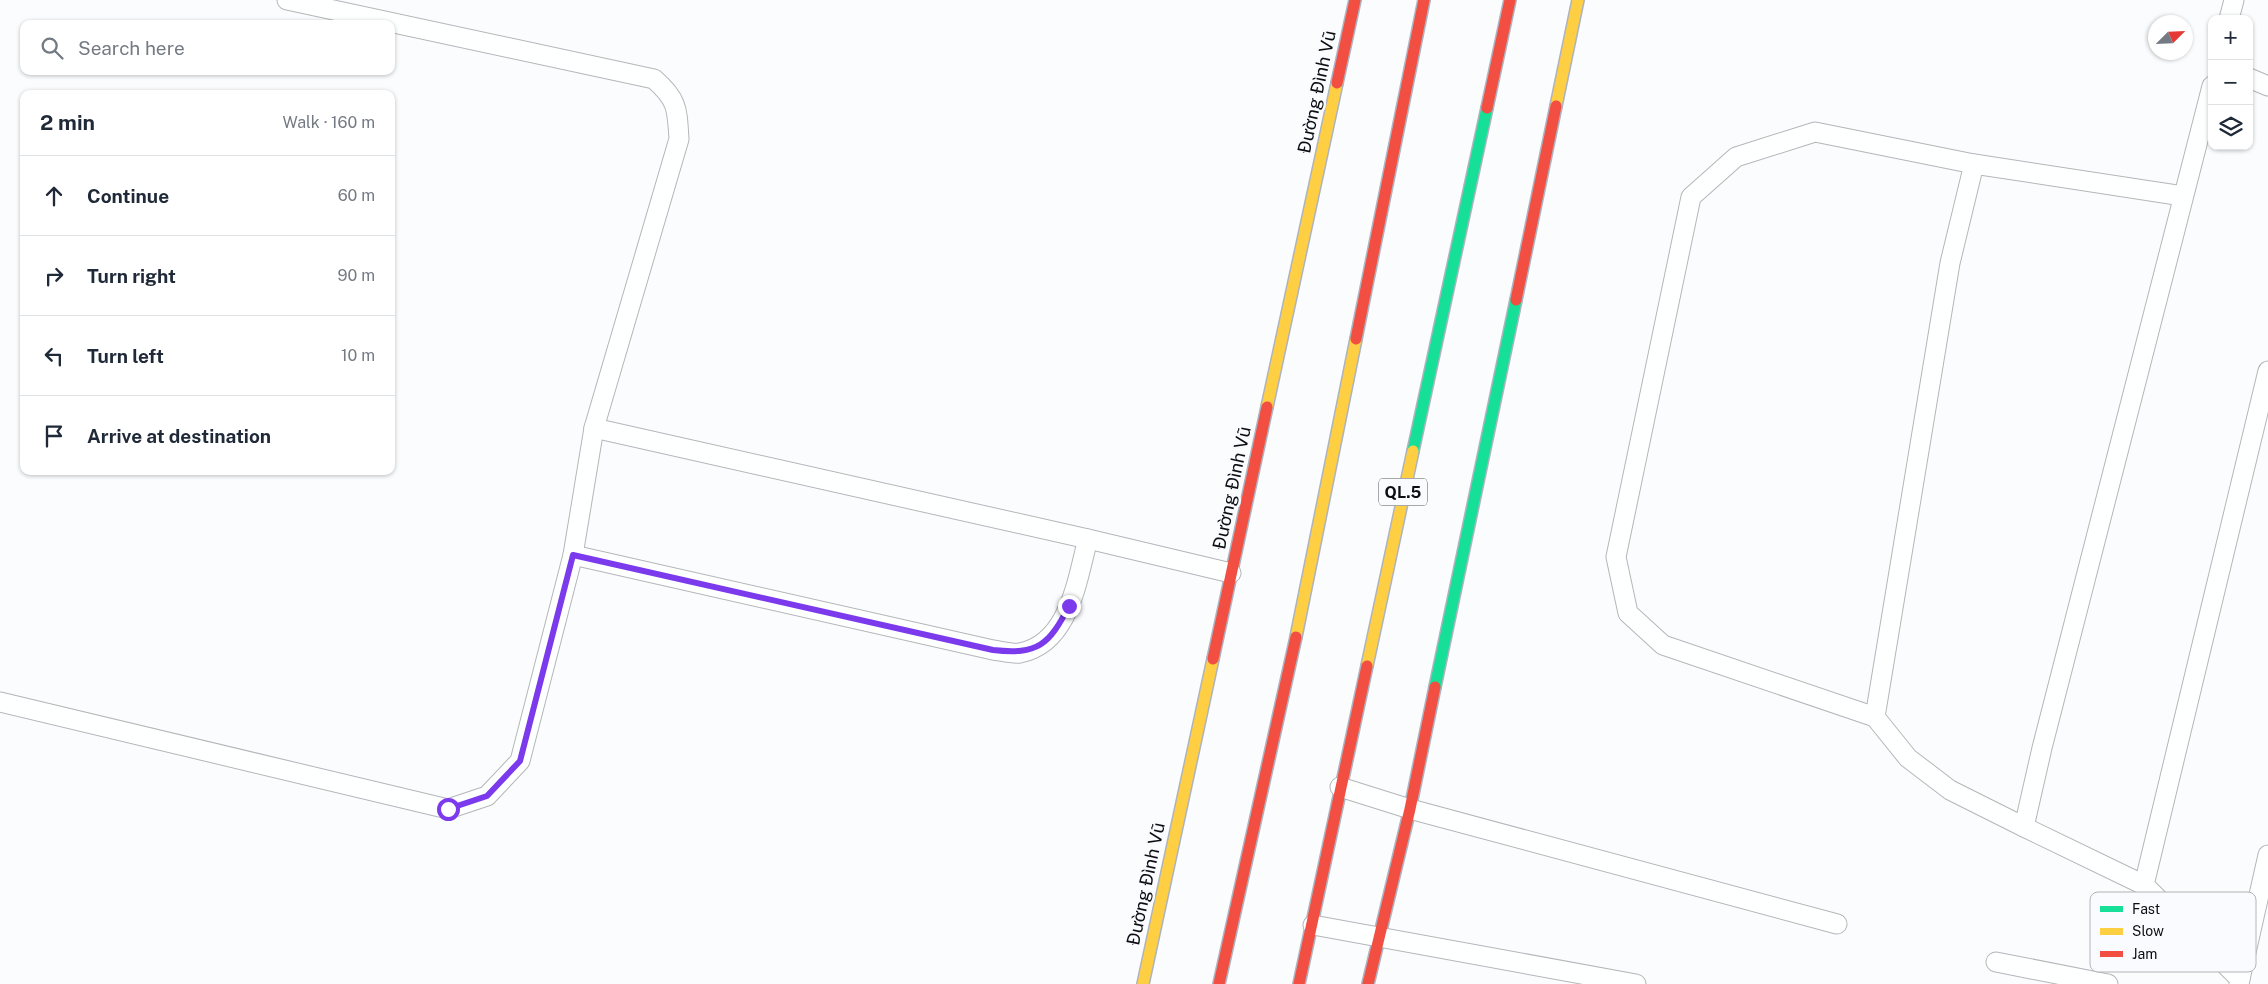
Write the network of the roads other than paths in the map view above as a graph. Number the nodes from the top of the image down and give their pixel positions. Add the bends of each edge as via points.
1 (287, 0) edge
2 (1355, 0) edge
3 (1424, 0) edge
4 (1510, 0) edge
5 (1578, 0) edge
6 (2234, 0) edge
7 (2230, 15) edge
8 (380, 20) edge
9 (395, 23) edge
10 (2253, 80) edge
11 (2268, 86) edge
12 (2208, 101) edge
13 (1974, 164) junction
14 (2183, 196) junction
15 (2268, 371) edge
16 (594, 428) junction
17 (1088, 538) junction
18 (573, 555) junction
19 (1231, 573) junction
20 (0, 702) edge
21 (1875, 717) junction
22 (1340, 787) junction
23 (1410, 809) junction
24 (2024, 828) junction
25 (2268, 855) edge
26 (2144, 886) junction
27 (2150, 892) edge
28 (2256, 909) edge
29 (1837, 924) dead end
30 (1313, 925) junction
31 (1378, 938) junction
32 (1996, 962) dead end
33 (2230, 972) edge
34 (2240, 982) edge
35 (1144, 984) edge
36 (1219, 984) edge
37 (1299, 984) edge
38 (1368, 984) edge
39 (1636, 984) edge
40 (2108, 984) edge

1 - 8 lane
2 - 19 highway, Đường Đình Vũ
3 - 36 highway via 1301,616
4 - 22 highway, QL.5
5 - 23 highway
6 - 7 lane
9 - 16 lane via 654,79 670,93 677,111 680,139
10 - 11 lane
12 - 14 lane
13 - 14 lane
13 - 21 lane via 1950,263
13 - 21 lane via 1815,132 1736,156 1691,197 1616,557 1628,613 1663,645
14 - 24 lane
15 - 26 lane
16 - 17 lane
16 - 18 lane
17 - 18 lane via 1069,606 1056,632 1041,645 1019,653 993,650
17 - 19 lane
18 - 20 lane via 520,761 487,796 448,809
19 - 35 highway, Đường Đình Vũ
21 - 24 lane via 1908,758 1950,790
22 - 23 lane
22 - 30 highway, QL.5
23 - 29 lane
23 - 31 highway
24 - 26 lane
25 - 28 lane
26 - 27 lane
30 - 31 lane
30 - 37 highway, QL.5
31 - 38 highway
31 - 39 lane
32 - 40 lane
33 - 34 lane

